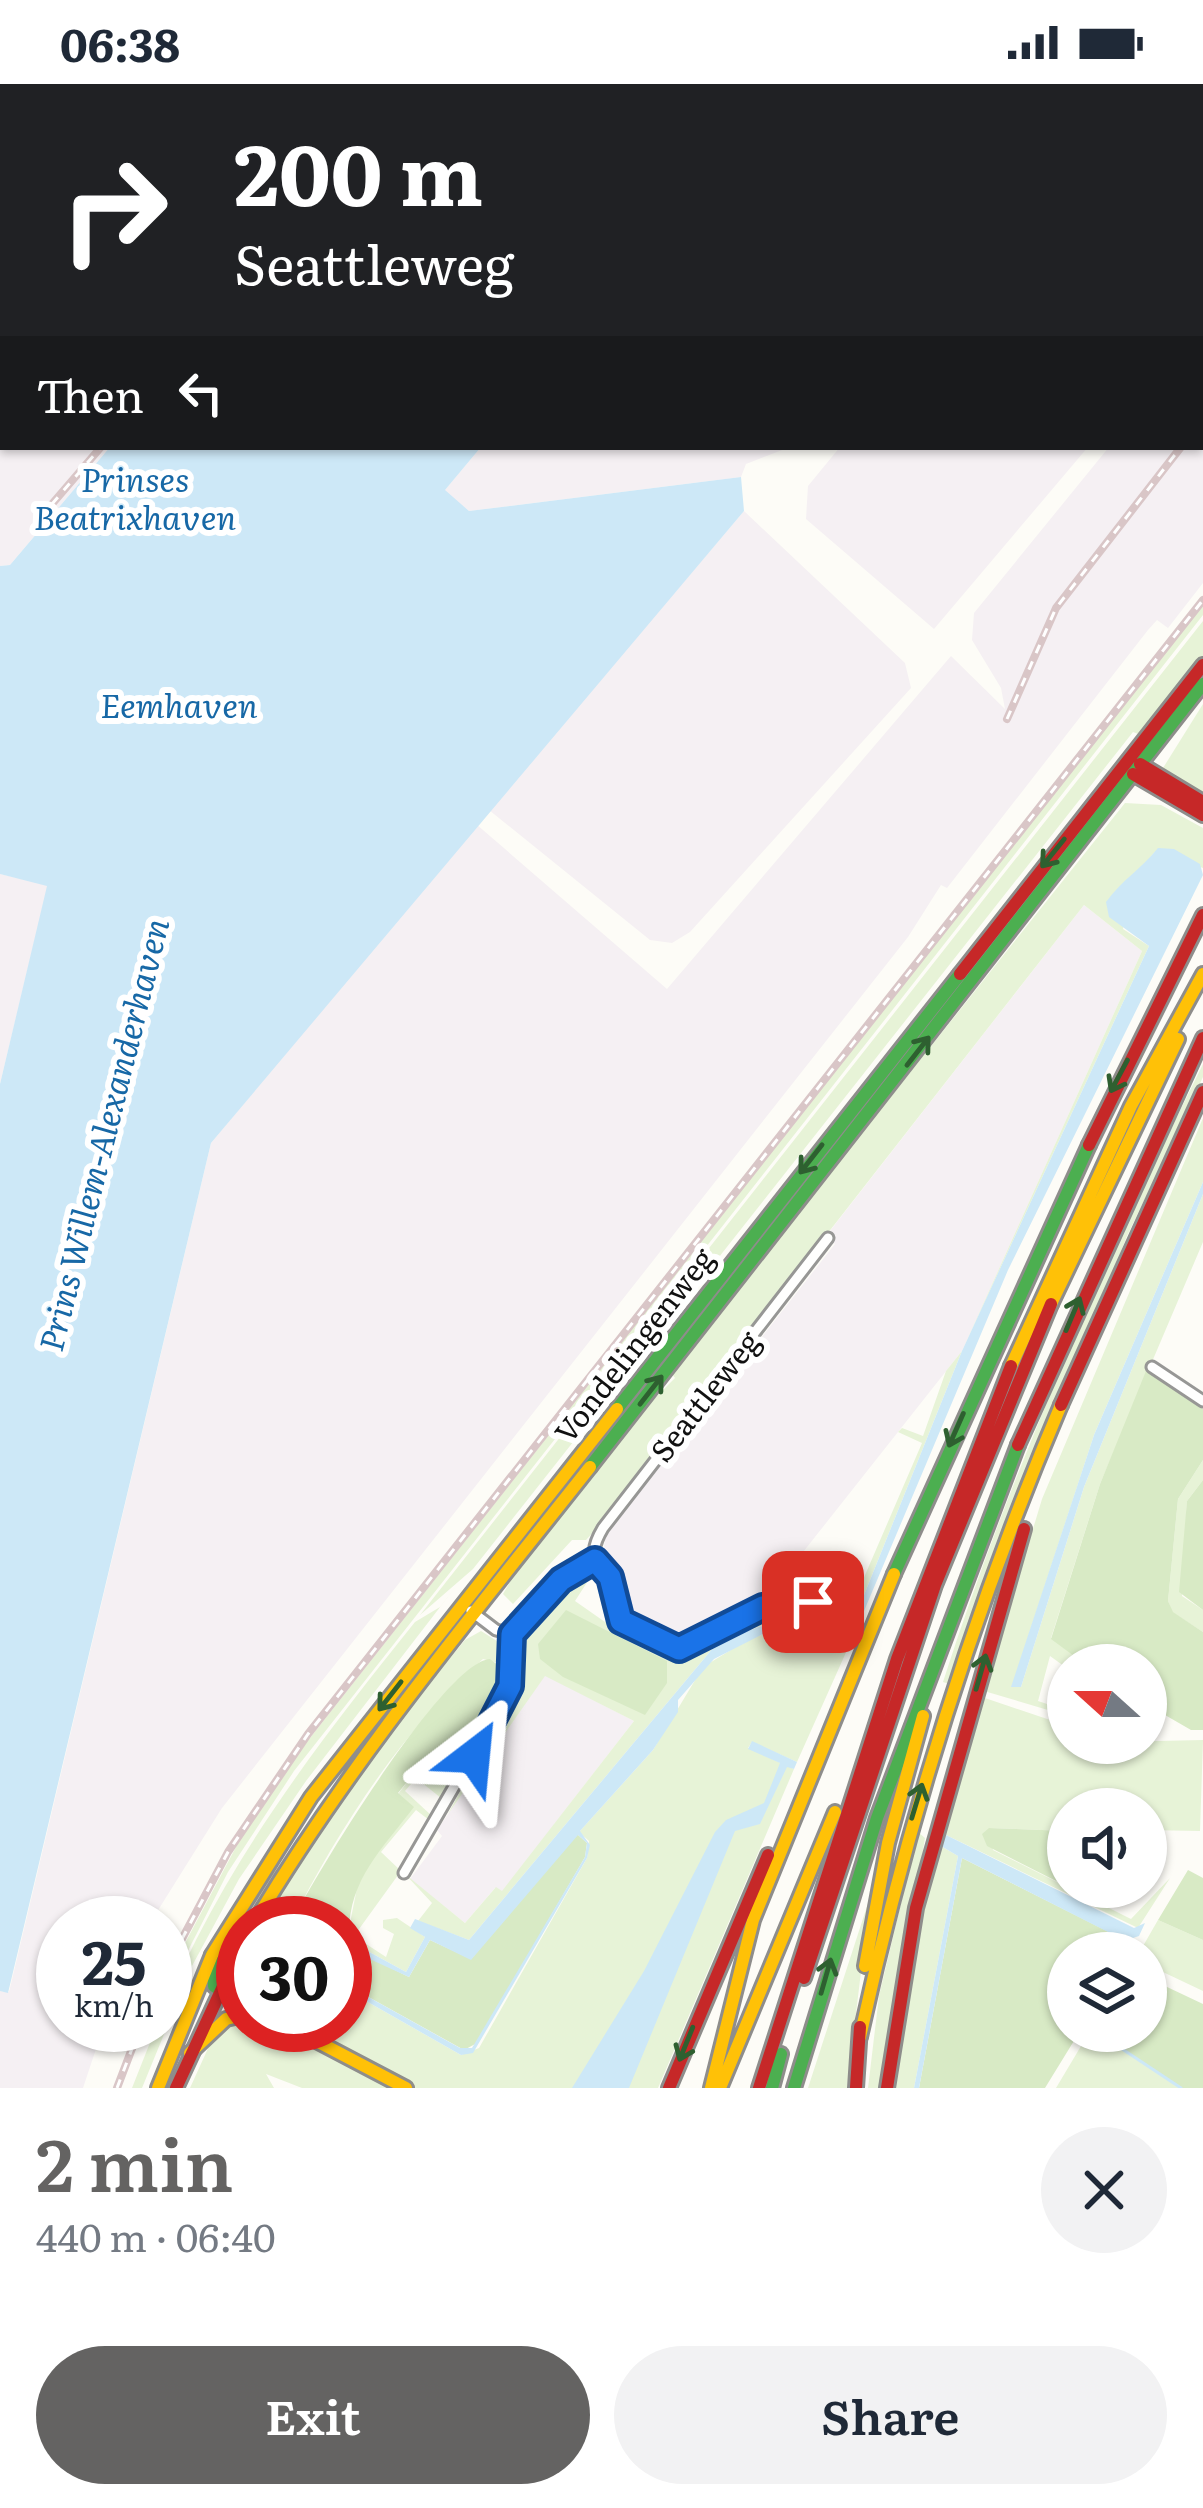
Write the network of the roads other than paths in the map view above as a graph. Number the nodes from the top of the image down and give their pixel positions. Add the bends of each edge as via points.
1 (1203, 665) edge
2 (1203, 684) edge
3 (1155, 749) junction
4 (1127, 762) junction
5 (1144, 765) junction
6 (1162, 776) junction
7 (1135, 778) junction
8 (1203, 802) edge
9 (1203, 815) edge
10 (1203, 915) edge
11 (1203, 974) edge
12 (1203, 987) edge
13 (1203, 1038) edge
14 (1203, 1091) edge
15 (828, 1238) dead end
16 (1152, 1367) dead end
17 (1068, 1390) junction
18 (1203, 1402) edge
19 (978, 1538) junction
20 (595, 1560) junction
21 (813, 1602) dead end
22 (468, 1609) junction
23 (512, 1634) junction
24 (868, 1737) junction
25 (809, 1777) junction
26 (404, 1873) dead end
27 (271, 1896) edge
28 (212, 1955) junction
29 (216, 1987) edge
30 (216, 1995) edge
31 (216, 2028) edge
32 (860, 2037) junction
33 (337, 2052) edge
34 (190, 2053) junction
35 (158, 2088) edge
36 (176, 2088) edge
37 (406, 2088) edge
38 (669, 2088) edge
39 (711, 2088) edge
40 (721, 2088) edge
41 (759, 2088) edge
42 (772, 2088) edge
43 (794, 2088) edge
44 (856, 2088) edge
45 (887, 2088) edge

1 - 4 main road, Vondelingenweg
2 - 3 main road, Vondelingenweg
3 - 5 main road, Vondelingenweg
3 - 6 main road
4 - 5 main road
4 - 7 main road
4 -> 22 main road, Vondelingenweg
5 - 6 main road
5 - 7 main road, Vondelingenweg
6 - 8 main road
7 - 9 main road
22 -> 7 main road, Vondelingenweg
10 -> 25 main road via 1044,1231
11 - 24 main road via 1072,1227
12 - 42 main road via 1056,1293 935,1586
19 -> 13 main road
14 - 17 main road
15 - 20 street, Seattleweg via 603,1528
16 - 18 street
32 -> 17 main road via 936,1740
45 -> 17 main road via 938,1823
19 - 32 main road via 888,1843
43 -> 19 main road via 876,1813
20 - 21 street via 610,1577 621,1621 673,1648 692,1647 763,1607
20 - 23 street, Seattleweg via 561,1580
22 - 23 street
22 - 27 main road, Vondelingenweg
22 -> 28 main road, Vondelingenweg via 311,1796
23 - 26 street via 506,1696
24 - 40 main road
24 - 41 main road
25 -> 38 main road
25 - 39 main road via 741,1961
28 - 29 main road
28 - 35 main road, Vondelingenweg
30 - 34 main road
31 - 34 main road
32 - 44 main road
33 - 37 main road
34 - 36 main road

